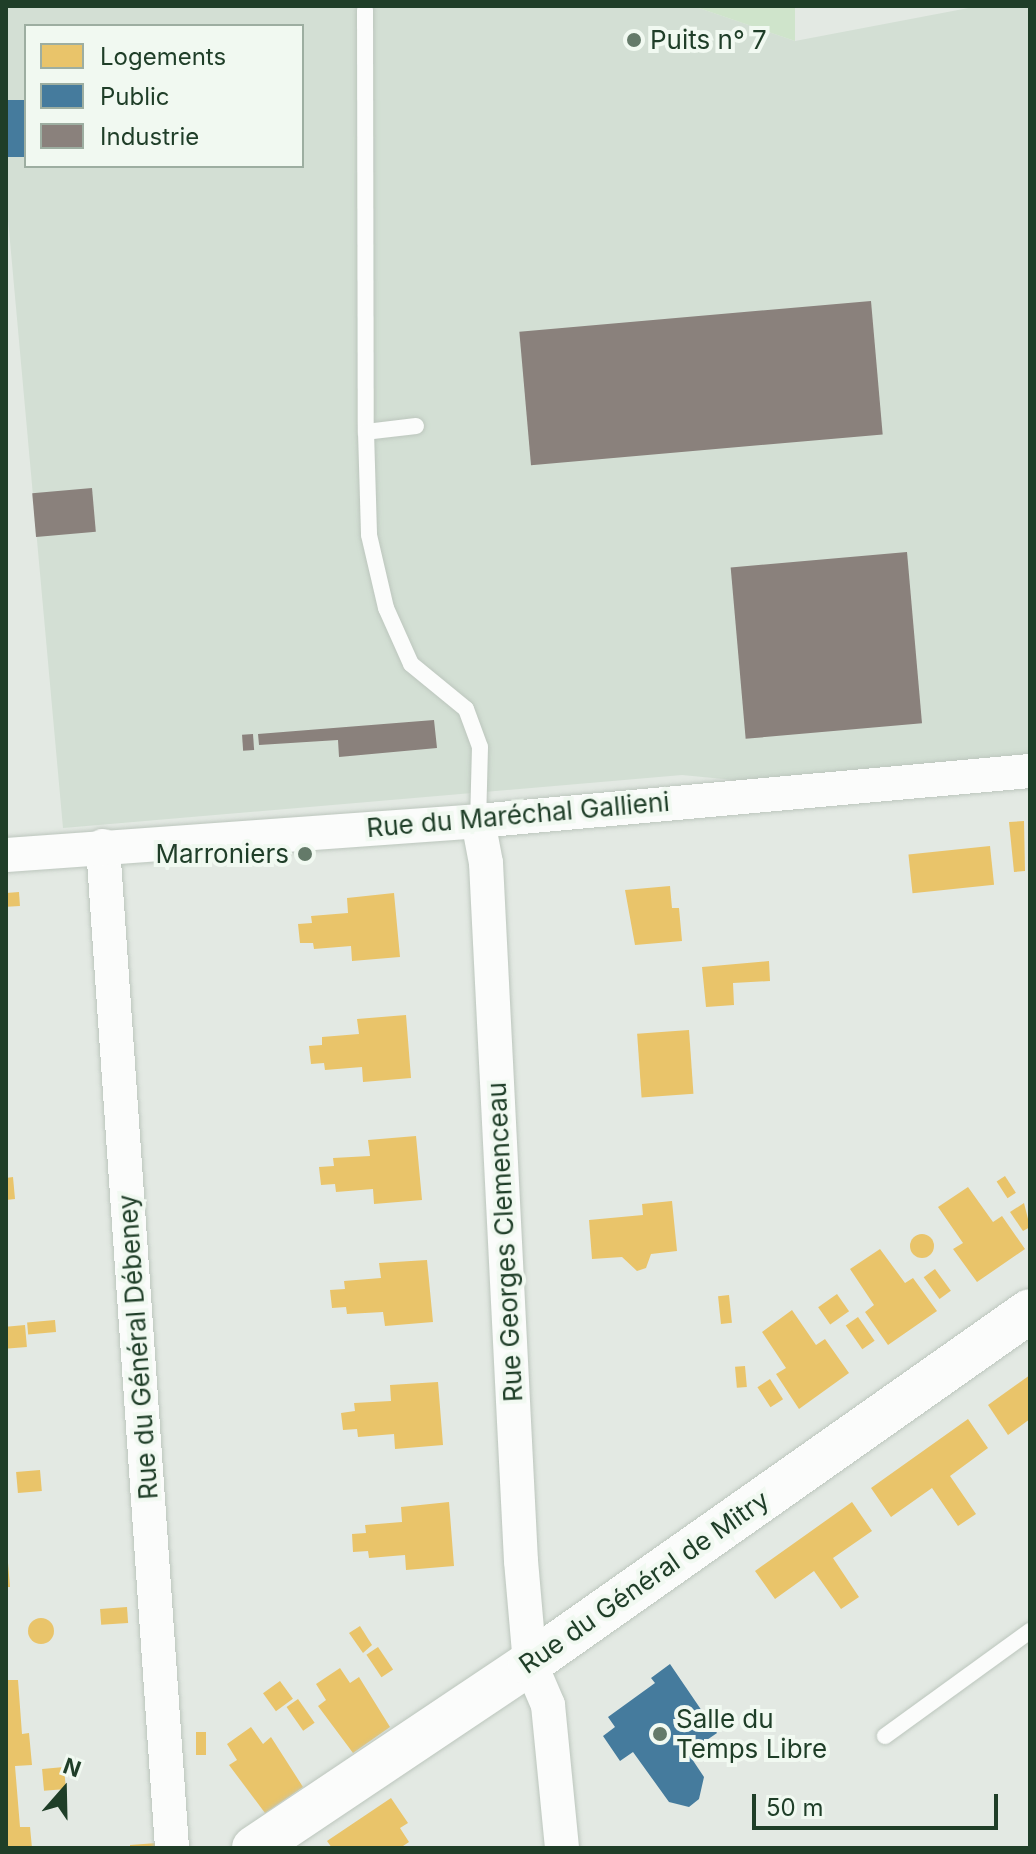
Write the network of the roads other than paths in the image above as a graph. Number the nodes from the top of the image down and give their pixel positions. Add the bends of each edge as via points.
1 (365, 10) dead end
2 (416, 426) dead end
3 (366, 432) junction
4 (1030, 771) edge
5 (478, 821) junction
6 (103, 846) junction
7 (6, 855) edge
8 (1030, 1311) edge
9 (1030, 1631) edge
10 (530, 1663) junction
11 (885, 1736) dead end
12 (172, 1848) edge
13 (254, 1848) edge
14 (562, 1848) edge

1 - 3 lane
2 - 3 lane
3 - 5 lane via 369,535 386,608 411,664 466,709 480,747
4 - 5 street, Rue du Maréchal Gallieni
5 - 6 street, Rue du Maréchal Gallieni
5 - 10 street, Rue Georges Clemenceau via 486,863
6 - 7 street, Rue du Maréchal Gallieni
6 - 12 street, Rue du Général Débeney
8 - 10 street, Rue du Général de Mitry
9 - 11 lane
10 - 13 street, Rue du Général de Mitry
10 - 14 street via 548,1705

